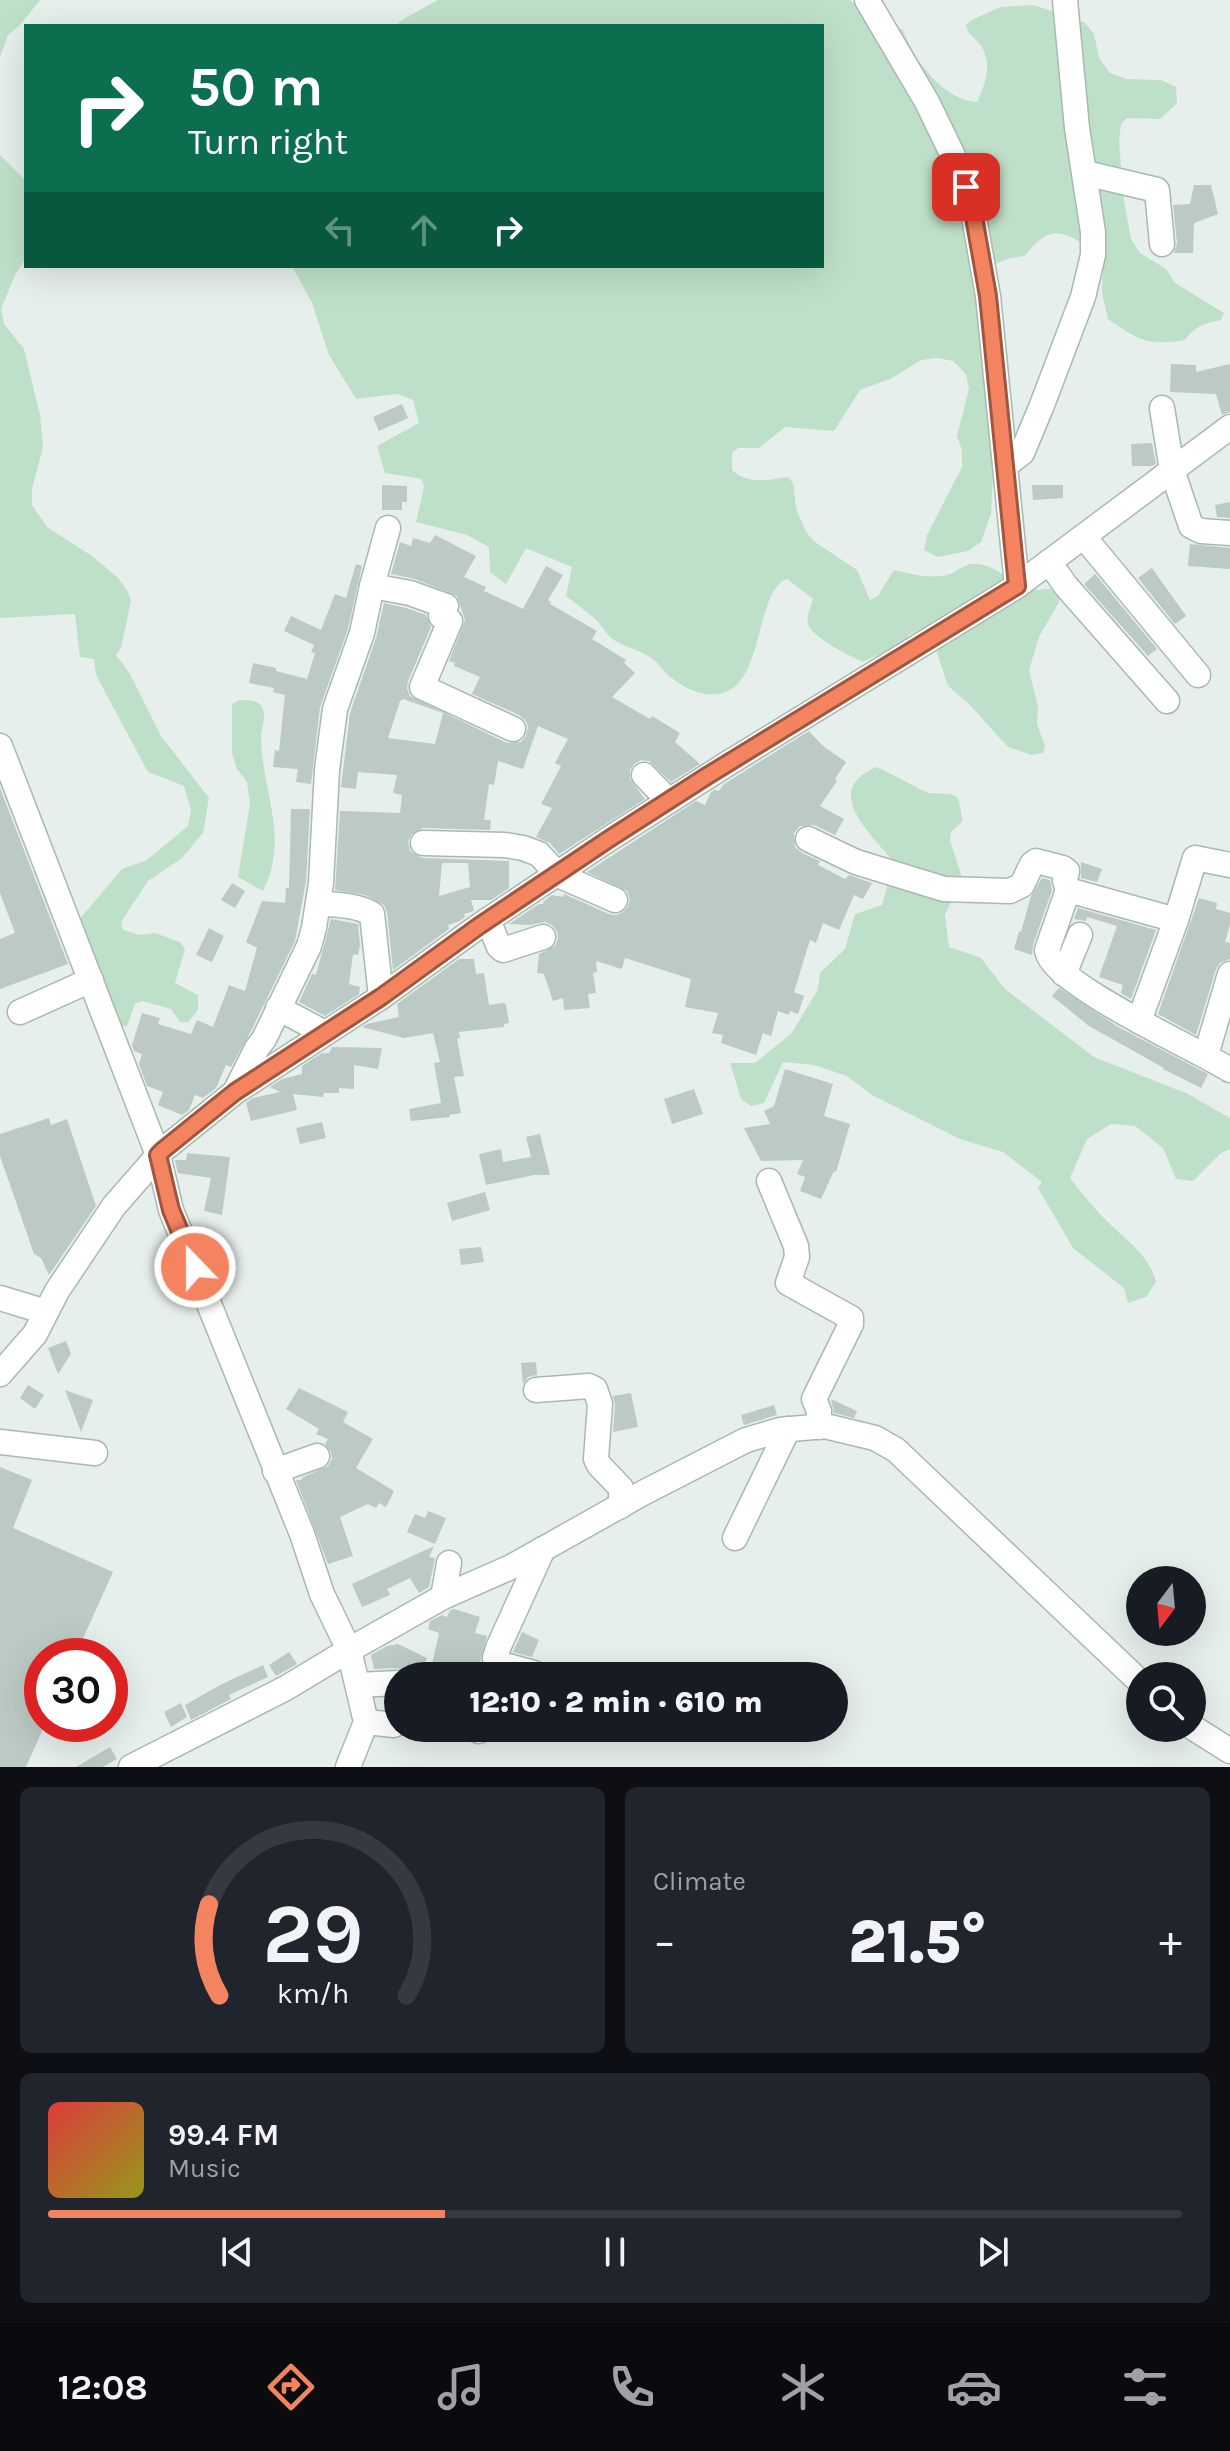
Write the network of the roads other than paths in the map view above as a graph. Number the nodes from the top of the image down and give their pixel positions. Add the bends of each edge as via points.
1 (867, 0) edge
2 (1065, 0) edge
3 (1085, 173) junction
4 (1162, 244) dead end
5 (1162, 408) dead end
6 (1230, 427) edge
7 (1006, 465) junction
8 (1172, 470) junction
9 (388, 528) dead end
10 (1230, 533) edge
11 (1084, 537) junction
12 (1049, 562) junction
13 (372, 586) junction
14 (1017, 586) junction
15 (1198, 675) dead end
16 (1167, 701) dead end
17 (513, 729) dead end
18 (0, 746) edge
19 (644, 775) dead end
20 (669, 801) junction
21 (808, 839) dead end
22 (423, 843) dead end
23 (1230, 865) edge
24 (558, 875) junction
25 (1068, 890) junction
26 (615, 900) dead end
27 (318, 904) junction
28 (488, 920) junction
29 (1176, 920) junction
30 (1080, 935) dead end
31 (543, 937) dead end
32 (1064, 974) junction
33 (1230, 974) edge
34 (91, 980) junction
35 (381, 997) junction
36 (278, 1008) junction
37 (20, 1012) dead end
38 (1139, 1021) junction
39 (325, 1033) junction
40 (1206, 1055) junction
41 (1230, 1070) edge
42 (235, 1092) junction
43 (158, 1155) junction
44 (769, 1181) dead end
45 (0, 1298) edge
46 (46, 1312) junction
47 (0, 1374) edge
48 (536, 1390) dead end
49 (819, 1427) junction
50 (788, 1429) junction
51 (0, 1442) edge
52 (95, 1453) dead end
53 (317, 1456) dead end
54 (275, 1471) junction
55 (621, 1506) junction
56 (735, 1538) dead end
57 (543, 1549) junction
58 (449, 1563) dead end
59 (443, 1597) junction
60 (349, 1650) junction
61 (499, 1662) edge
62 (1126, 1669) edge
63 (358, 1685) junction
64 (384, 1685) edge
65 (366, 1722) junction
66 (384, 1724) edge
67 (1206, 1736) edge
68 (1230, 1751) edge
69 (131, 1767) edge
70 (348, 1767) edge

1 - 7 street via 927,102 972,206 988,296
2 - 3 street
3 - 4 street via 1157,190
3 - 7 street via 1093,255 1083,297 1022,453
5 - 8 street
6 - 8 street
7 - 14 street
8 - 10 street via 1191,526
8 - 11 street
9 - 13 street
11 - 12 street
11 - 15 street
12 - 14 street
12 - 16 street
13 - 17 street via 446,606 441,616 450,621 422,687
13 - 27 street via 335,709
14 - 20 street
18 - 34 street
19 - 20 street
20 - 24 street
21 - 25 street via 856,862 944,889 1010,891 1022,885 1036,861 1067,871
22 - 24 street via 523,848 539,854
23 - 29 street via 1195,858
24 - 26 street
24 - 28 street
25 - 29 street
25 - 32 street via 1047,950
27 - 35 street via 372,914
27 - 36 street via 309,946
28 - 31 street via 503,950
28 - 35 street
29 - 38 street
30 - 32 street
32 - 38 street
33 - 40 street
34 - 37 street
34 - 43 street
35 - 39 street
36 - 39 street
36 - 42 street
38 - 40 street
39 - 42 street
40 - 41 street
42 - 43 street
43 - 46 street via 104,1218
43 - 54 street via 171,1210
44 - 49 street via 796,1246 788,1283 851,1318 814,1399
45 - 46 street
46 - 47 street via 35,1334
48 - 55 street via 595,1389 600,1404 596,1459 621,1488
49 - 50 street
49 - 62 street via 875,1438 896,1450
50 - 55 street via 746,1440
50 - 56 street
51 - 52 street
53 - 54 street
54 - 60 street
55 - 57 street
57 - 59 street
57 - 61 street via 498,1648
58 - 59 street
59 - 60 street
60 - 63 street
60 - 69 street
63 - 64 street
63 - 65 street
65 - 66 street
65 - 70 street
67 - 68 street

